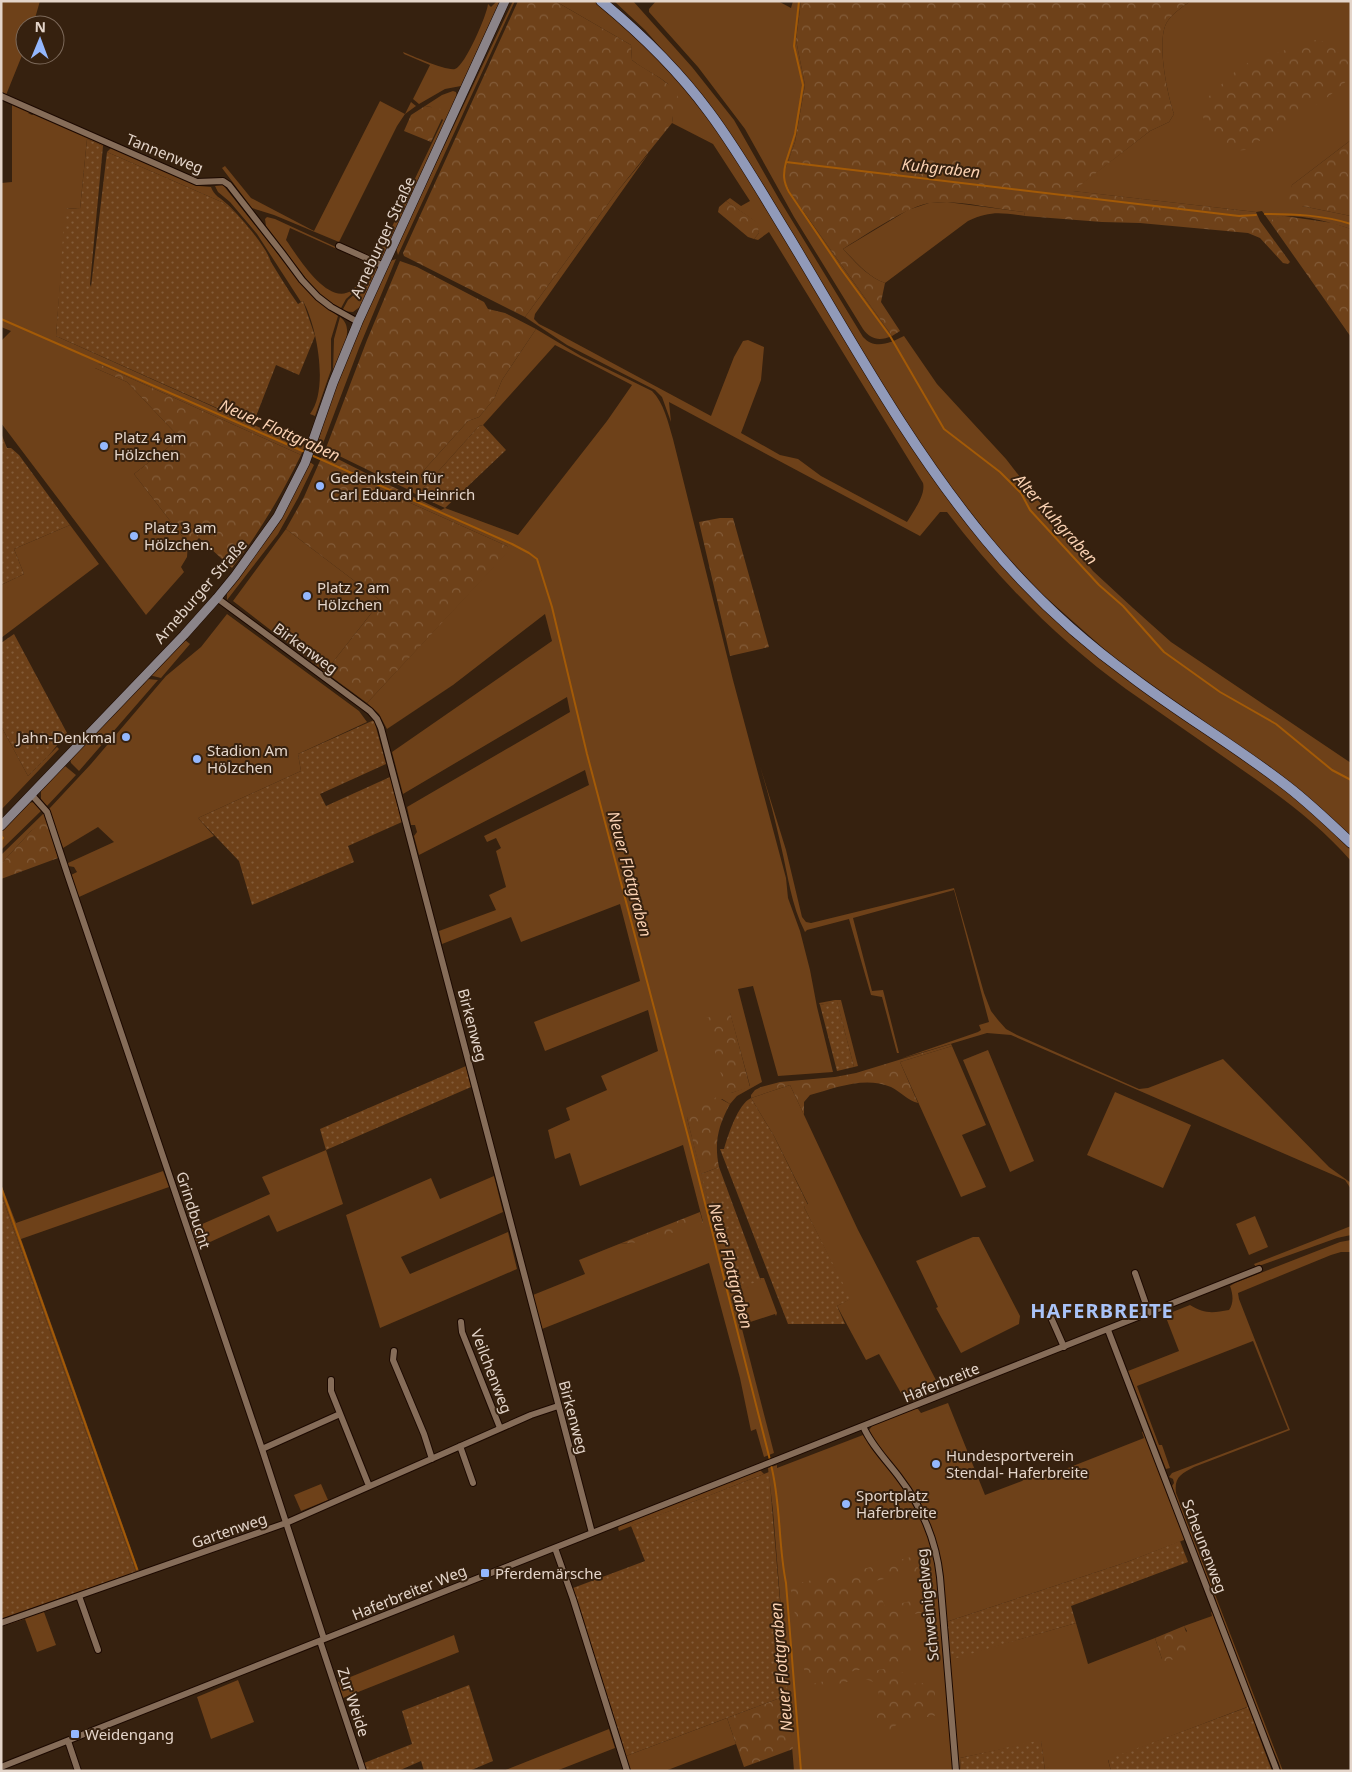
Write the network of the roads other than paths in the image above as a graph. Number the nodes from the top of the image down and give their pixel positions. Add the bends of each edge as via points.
1 (505, 1) edge
2 (601, 1) edge
3 (1, 96) edge
4 (339, 246) dead end
5 (384, 266) junction
6 (358, 322) junction
7 (217, 598) junction
8 (31, 794) junction
9 (1, 826) edge
10 (1351, 843) edge
11 (1259, 1270) dead end
12 (1135, 1274) dead end
13 (1049, 1313) dead end
14 (1149, 1313) junction
15 (461, 1322) dead end
16 (1108, 1330) junction
17 (1064, 1347) junction
18 (394, 1351) dead end
19 (331, 1380) dead end
20 (558, 1406) junction
21 (340, 1414) junction
22 (862, 1426) junction
23 (500, 1428) junction
24 (826, 1440) joint
25 (460, 1446) junction
26 (262, 1449) junction
27 (432, 1459) junction
28 (474, 1483) dead end
29 (369, 1486) junction
30 (286, 1523) junction
31 (592, 1533) junction
32 (555, 1548) junction
33 (79, 1596) junction
34 (1, 1623) edge
35 (322, 1640) junction
36 (98, 1650) dead end
37 (68, 1741) junction
38 (1, 1767) edge
39 (78, 1771) edge
40 (363, 1771) edge
41 (627, 1771) edge
42 (956, 1771) edge
43 (1277, 1771) edge

1 - 5 main road, Arneburger Straße
2 - 10 main road via 658,52 713,118 911,438 988,543 1045,603 1101,653 1288,787
3 - 6 street, Tannenweg via 197,182 229,184 302,280 330,307
4 - 5 street
5 - 6 main road, Arneburger Straße
6 - 7 main road, Arneburger Straße via 311,449 278,516
7 - 8 main road, Arneburger Straße
7 - 20 street, Birkenweg via 370,711 382,728
8 - 9 main road, Arneburger Straße
8 - 26 street, Grindbucht via 46,809 49,817
11 - 14 street, Haferbreite
12 - 14 street
13 - 17 street
14 - 16 street, Haferbreite
15 - 23 street, Veilchenweg via 462,1332
16 - 17 street, Haferbreite
16 - 43 street, Scheunenweg
17 - 22 street, Haferbreite
18 - 27 street via 393,1360
19 - 21 street via 330,1391
20 - 23 street, Gartenweg
20 - 31 street, Birkenweg
21 - 26 street
21 - 29 street
22 - 24 street, Haferbreite
22 - 42 street, Schweinigelweg via 916,1501 935,1549
23 - 25 street, Gartenweg
24 - 31 street, Haferbreiter Weg
25 - 27 street, Gartenweg
25 - 28 street
26 - 30 street, Grindbucht
27 - 29 street, Gartenweg
29 - 30 street, Gartenweg
30 - 33 street, Gartenweg
30 - 35 street, Grindbucht
31 - 32 street, Haferbreiter Weg
32 - 35 street, Haferbreiter Weg
32 - 41 street
33 - 34 street, Gartenweg
33 - 36 street
35 - 37 street, Haferbreiter Weg
35 - 40 street, Zur Weide
37 - 38 street, Haferbreiter Weg
37 - 39 street

